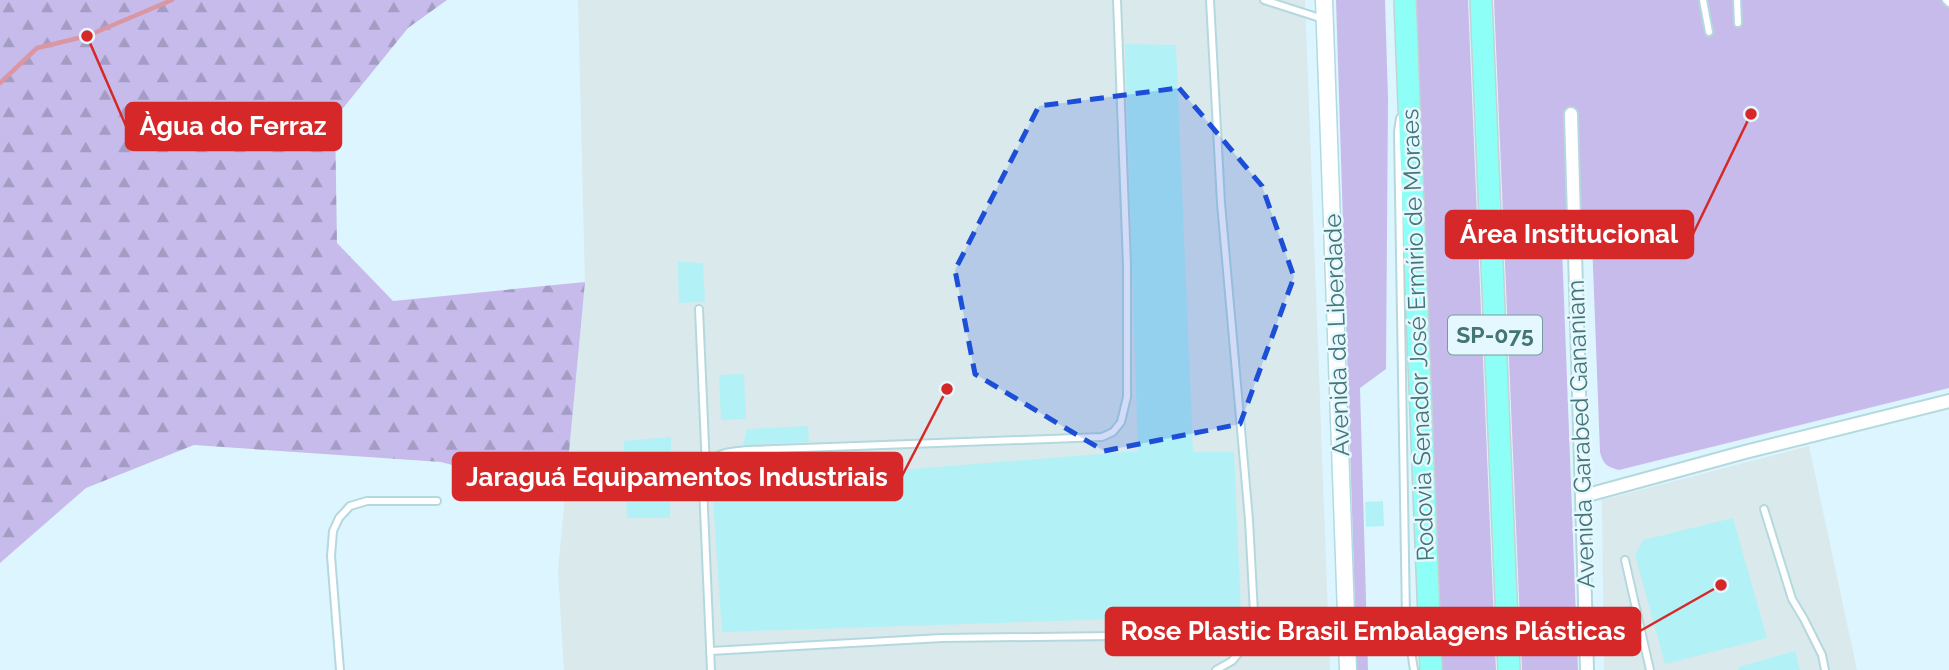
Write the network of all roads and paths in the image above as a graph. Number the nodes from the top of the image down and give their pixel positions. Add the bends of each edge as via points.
1 (1117, 0) edge
2 (1210, 0) edge
3 (1265, 0) edge
4 (1324, 0) edge
5 (1405, 0) edge
6 (1481, 0) edge
7 (1703, 0) edge
8 (1737, 0) edge
9 (1325, 19) junction
10 (1738, 23) dead end
11 (1709, 32) dead end
12 (1407, 64) junction
13 (1571, 114) dead end
14 (699, 309) dead end
15 (1949, 401) edge
16 (706, 470) junction
17 (1584, 496) junction
18 (437, 502) dead end
19 (1764, 509) dead end
20 (1625, 560) dead end
21 (1637, 611) junction
22 (1586, 614) junction
23 (1114, 636) dead end
24 (710, 651) junction
25 (340, 670) edge
26 (711, 670) edge
27 (1216, 670) edge
28 (1348, 670) edge
29 (1414, 670) edge
30 (1430, 670) edge
31 (1509, 670) edge
32 (1587, 670) edge
33 (1650, 670) edge
34 (1825, 670) edge

1 - 16 lane via 1127,397 1121,422 1113,432 1102,437 747,450 720,453
2 - 27 lane via 1221,203 1254,613 1245,645 1233,661
3 - 9 lane
4 - 9 street, Avenida da Liberdade
5 - 12 highway, Rodovia Senador José Ermírio de Moraes / SP-075
6 - 31 highway, SP-075
7 - 11 lane
8 - 10 lane
9 - 28 street, Avenida da Liberdade
12 - 29 lane via 1398,132 1406,619
12 - 30 highway, Rodovia Senador José Ermírio de Moraes / SP-075
13 - 17 street, Avenida Garabed Gananiam
14 - 16 lane
15 - 17 street
16 - 24 lane
17 - 22 street, Avenida Garabed Gananiam
18 - 25 lane via 367,501 350,506 339,518 331,556
19 - 34 lane via 1791,599 1822,655
20 - 21 lane
21 - 22 lane
21 - 33 lane
22 - 32 street, Avenida Garabed Gananiam
23 - 24 lane via 942,638
24 - 26 lane

